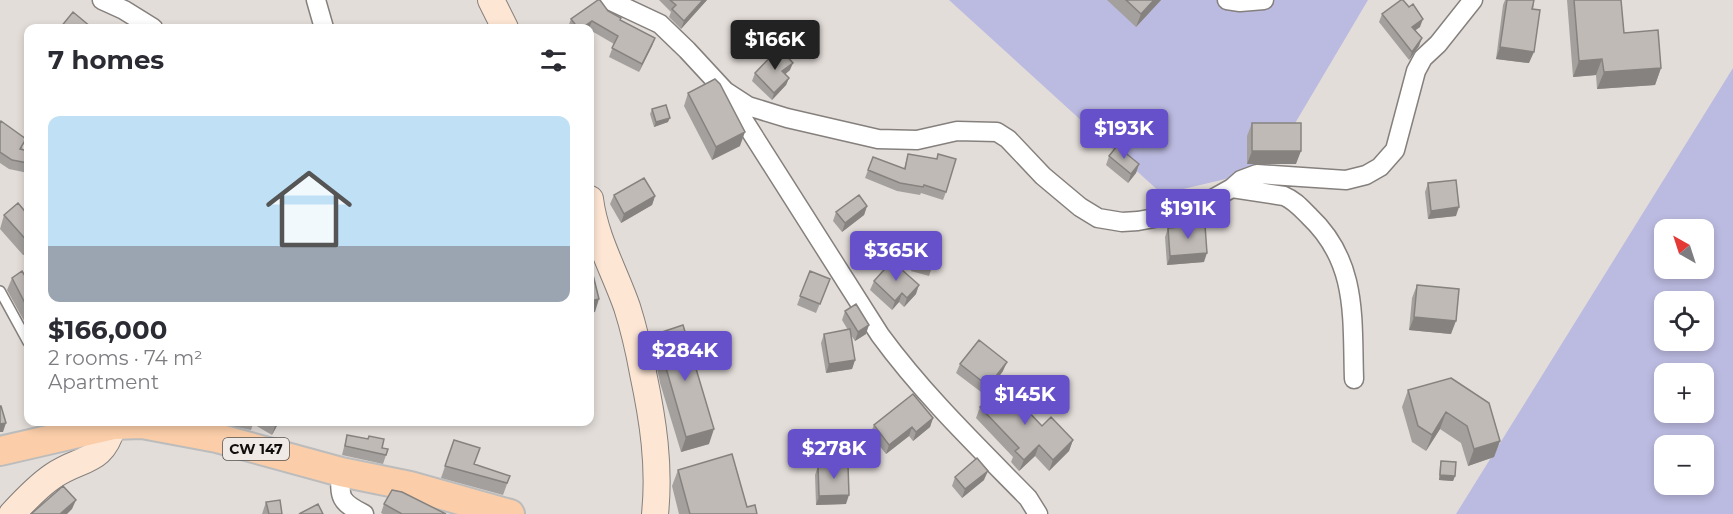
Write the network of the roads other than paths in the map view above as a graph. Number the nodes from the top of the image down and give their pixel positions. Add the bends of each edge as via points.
1 (102, 0) edge
2 (316, 0) edge
3 (491, 0) edge
4 (609, 0) edge
5 (1227, 0) edge
6 (1264, 0) edge
7 (1473, 0) edge
8 (147, 24) edge
9 (323, 24) edge
10 (503, 24) edge
11 (725, 91) junction
12 (1232, 188) junction
13 (594, 222) edge
14 (0, 291) edge
15 (24, 335) edge
16 (1354, 379) dead end
17 (112, 426) edge
18 (153, 426) edge
19 (76, 427) edge
20 (0, 451) edge
21 (341, 472) junction
22 (12, 514) edge
23 (364, 514) edge
24 (510, 514) edge
25 (656, 514) edge
26 (1038, 514) edge

1 - 8 street
2 - 9 street
3 - 10 main road
4 - 11 street via 660,24
5 - 6 street
7 - 12 street via 1423,58 1395,150 1380,167 1346,180 1257,174
11 - 12 street via 748,106 878,140 917,140 957,131 997,132 1080,207 1108,220 1138,221 1165,216 1197,207
11 - 26 street via 904,368 1028,498
12 - 16 street via 1290,198 1318,224 1334,246 1351,296
13 - 25 main road via 635,332 656,451
14 - 15 lane
17 - 22 main road via 99,453 51,477
18 - 21 main road, CW 147 via 217,438
19 - 20 main road, CW 147
21 - 23 street via 341,496 349,507
21 - 24 main road, CW 147 via 410,486

